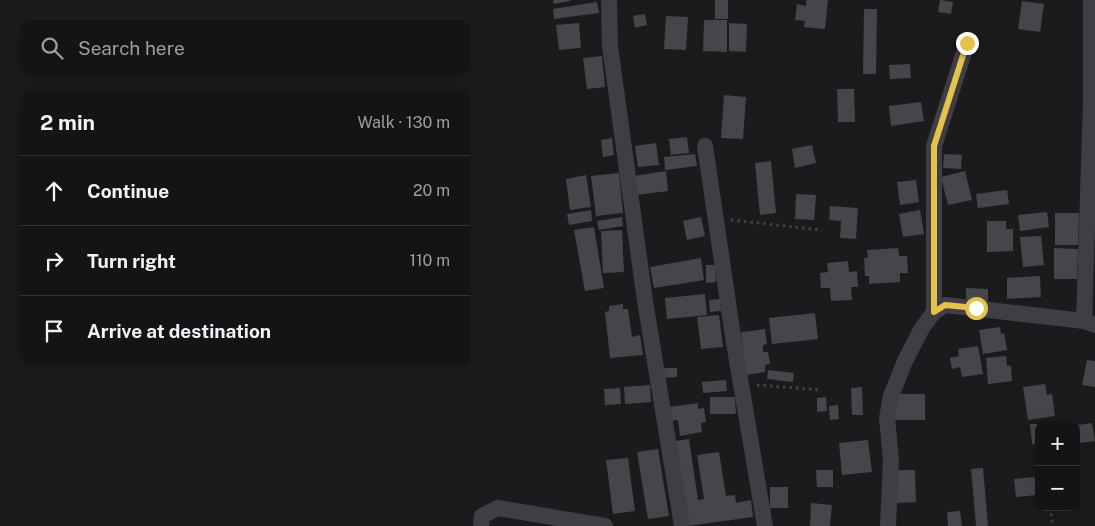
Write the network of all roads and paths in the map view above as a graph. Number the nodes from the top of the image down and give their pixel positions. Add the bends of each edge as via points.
1 (609, 0) edge
2 (1091, 0) edge
3 (967, 43) dead end
4 (705, 146) dead end
5 (716, 219) junction
6 (822, 230) dead end
7 (934, 312) junction
8 (1089, 323) edge
9 (741, 384) junction
10 (822, 390) dead end
11 (1051, 511) edge
12 (481, 526) edge
13 (605, 526) edge
14 (682, 526) edge
15 (765, 526) edge
16 (888, 526) edge
17 (1053, 526) edge

1 - 14 street via 610,46 641,272
2 - 8 street
3 - 7 street via 934,146
4 - 5 street
5 - 6 path
5 - 9 street
7 - 8 street via 945,305
7 - 16 street via 904,361 890,396 887,418 891,461
9 - 10 path
9 - 15 street
11 - 17 path
12 - 13 street via 482,516 498,508

